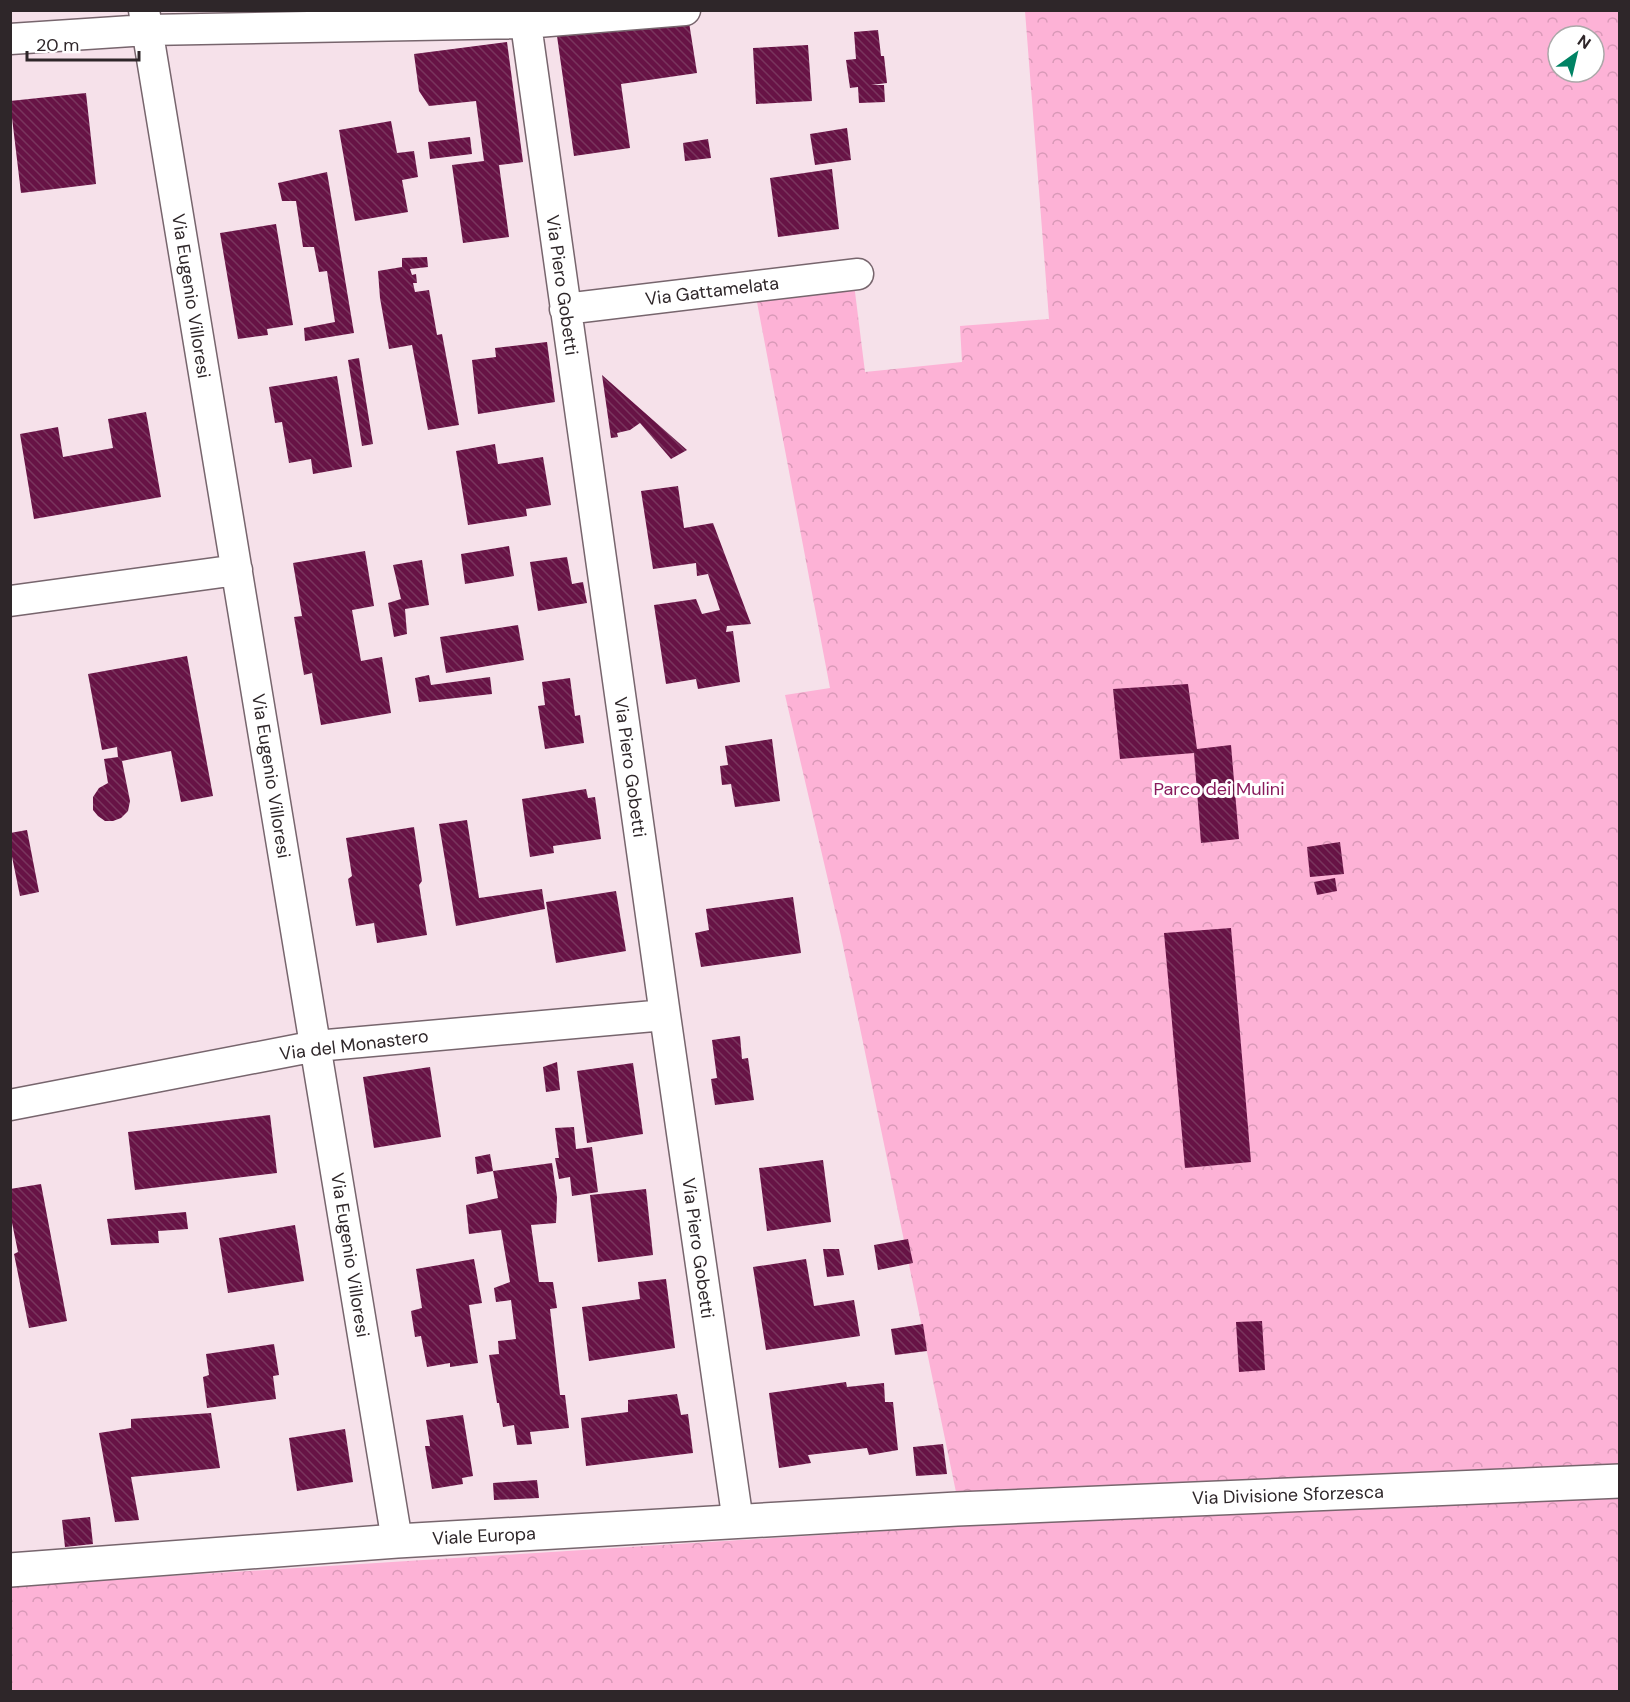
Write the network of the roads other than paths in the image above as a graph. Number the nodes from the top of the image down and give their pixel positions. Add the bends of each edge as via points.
1 (685, 10) edge
2 (524, 17) edge
3 (146, 20) edge
4 (10, 39) edge
5 (858, 274) dead end
6 (565, 309) junction
7 (237, 570) junction
8 (10, 601) edge
9 (664, 1015) junction
10 (316, 1046) junction
11 (10, 1105) edge
12 (1620, 1481) edge
13 (957, 1509) joint
14 (738, 1522) junction
15 (397, 1541) junction
16 (10, 1570) edge

1 - 2 street
2 - 3 street
2 - 6 street, Via Piero Gobetti
3 - 4 street
3 - 7 street, Via Eugenio Villoresi
5 - 6 street, Via Gattamelata
6 - 9 street, Via Piero Gobetti
7 - 8 street
7 - 10 street, Via Eugenio Villoresi
9 - 10 street, Via del Monastero
9 - 14 street, Via Piero Gobetti
10 - 11 street, Via del Monastero
10 - 15 street, Via Eugenio Villoresi
12 - 13 street, Via Divisione Sforzesca
13 - 14 street, Viale Europa
14 - 15 street, Viale Europa
15 - 16 street, Viale Europa

